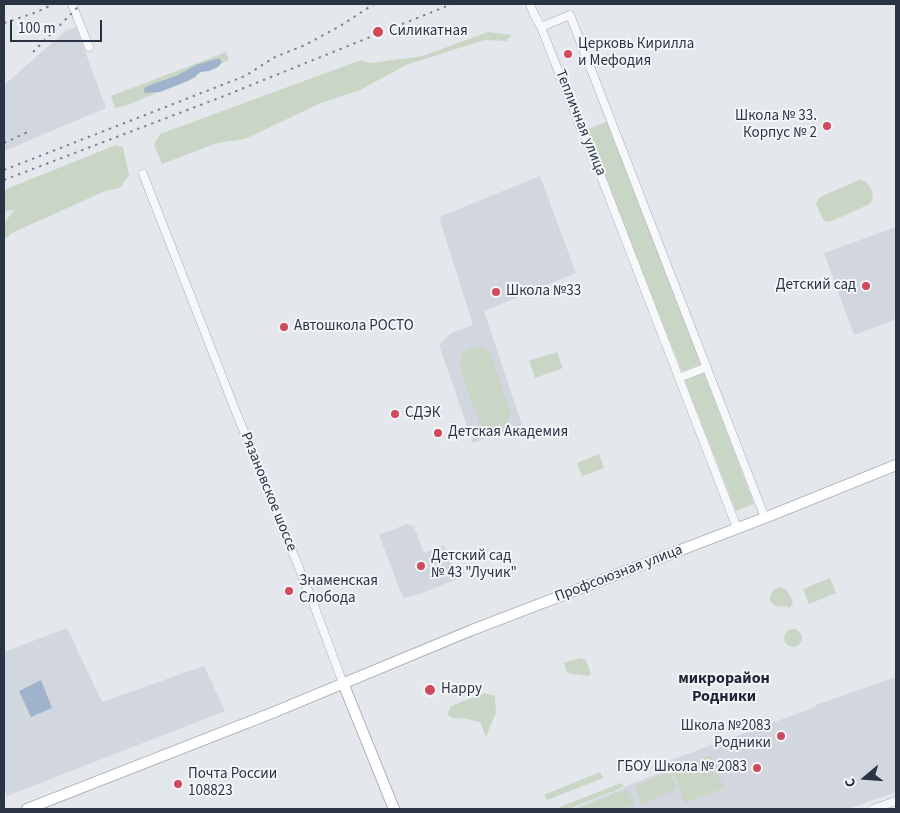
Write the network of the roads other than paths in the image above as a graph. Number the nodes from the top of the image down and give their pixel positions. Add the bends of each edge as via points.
1 (72, 4) edge
2 (530, 4) edge
3 (542, 27) junction
4 (89, 47) dead end
5 (143, 174) dead end
6 (707, 367) junction
7 (679, 378) junction
8 (896, 465) edge
9 (765, 518) junction
10 (737, 528) junction
11 (342, 684) junction
12 (896, 801) edge
13 (27, 809) edge
14 (394, 809) edge
15 (873, 809) edge

1 - 4 street
2 - 3 street
3 - 6 street, Тепличная улица via 570,15
3 - 7 street, Тепличная улица
5 - 11 street, Рязановское шоссе via 312,600
6 - 7 street
6 - 9 street, Тепличная улица
7 - 10 street, Тепличная улица
8 - 9 main road, Профсоюзная улица
9 - 10 main road, Профсоюзная улица
10 - 11 main road, Профсоюзная улица
11 - 13 main road, Профсоюзная улица
11 - 14 main road, Рязановское шоссе
12 - 15 street

